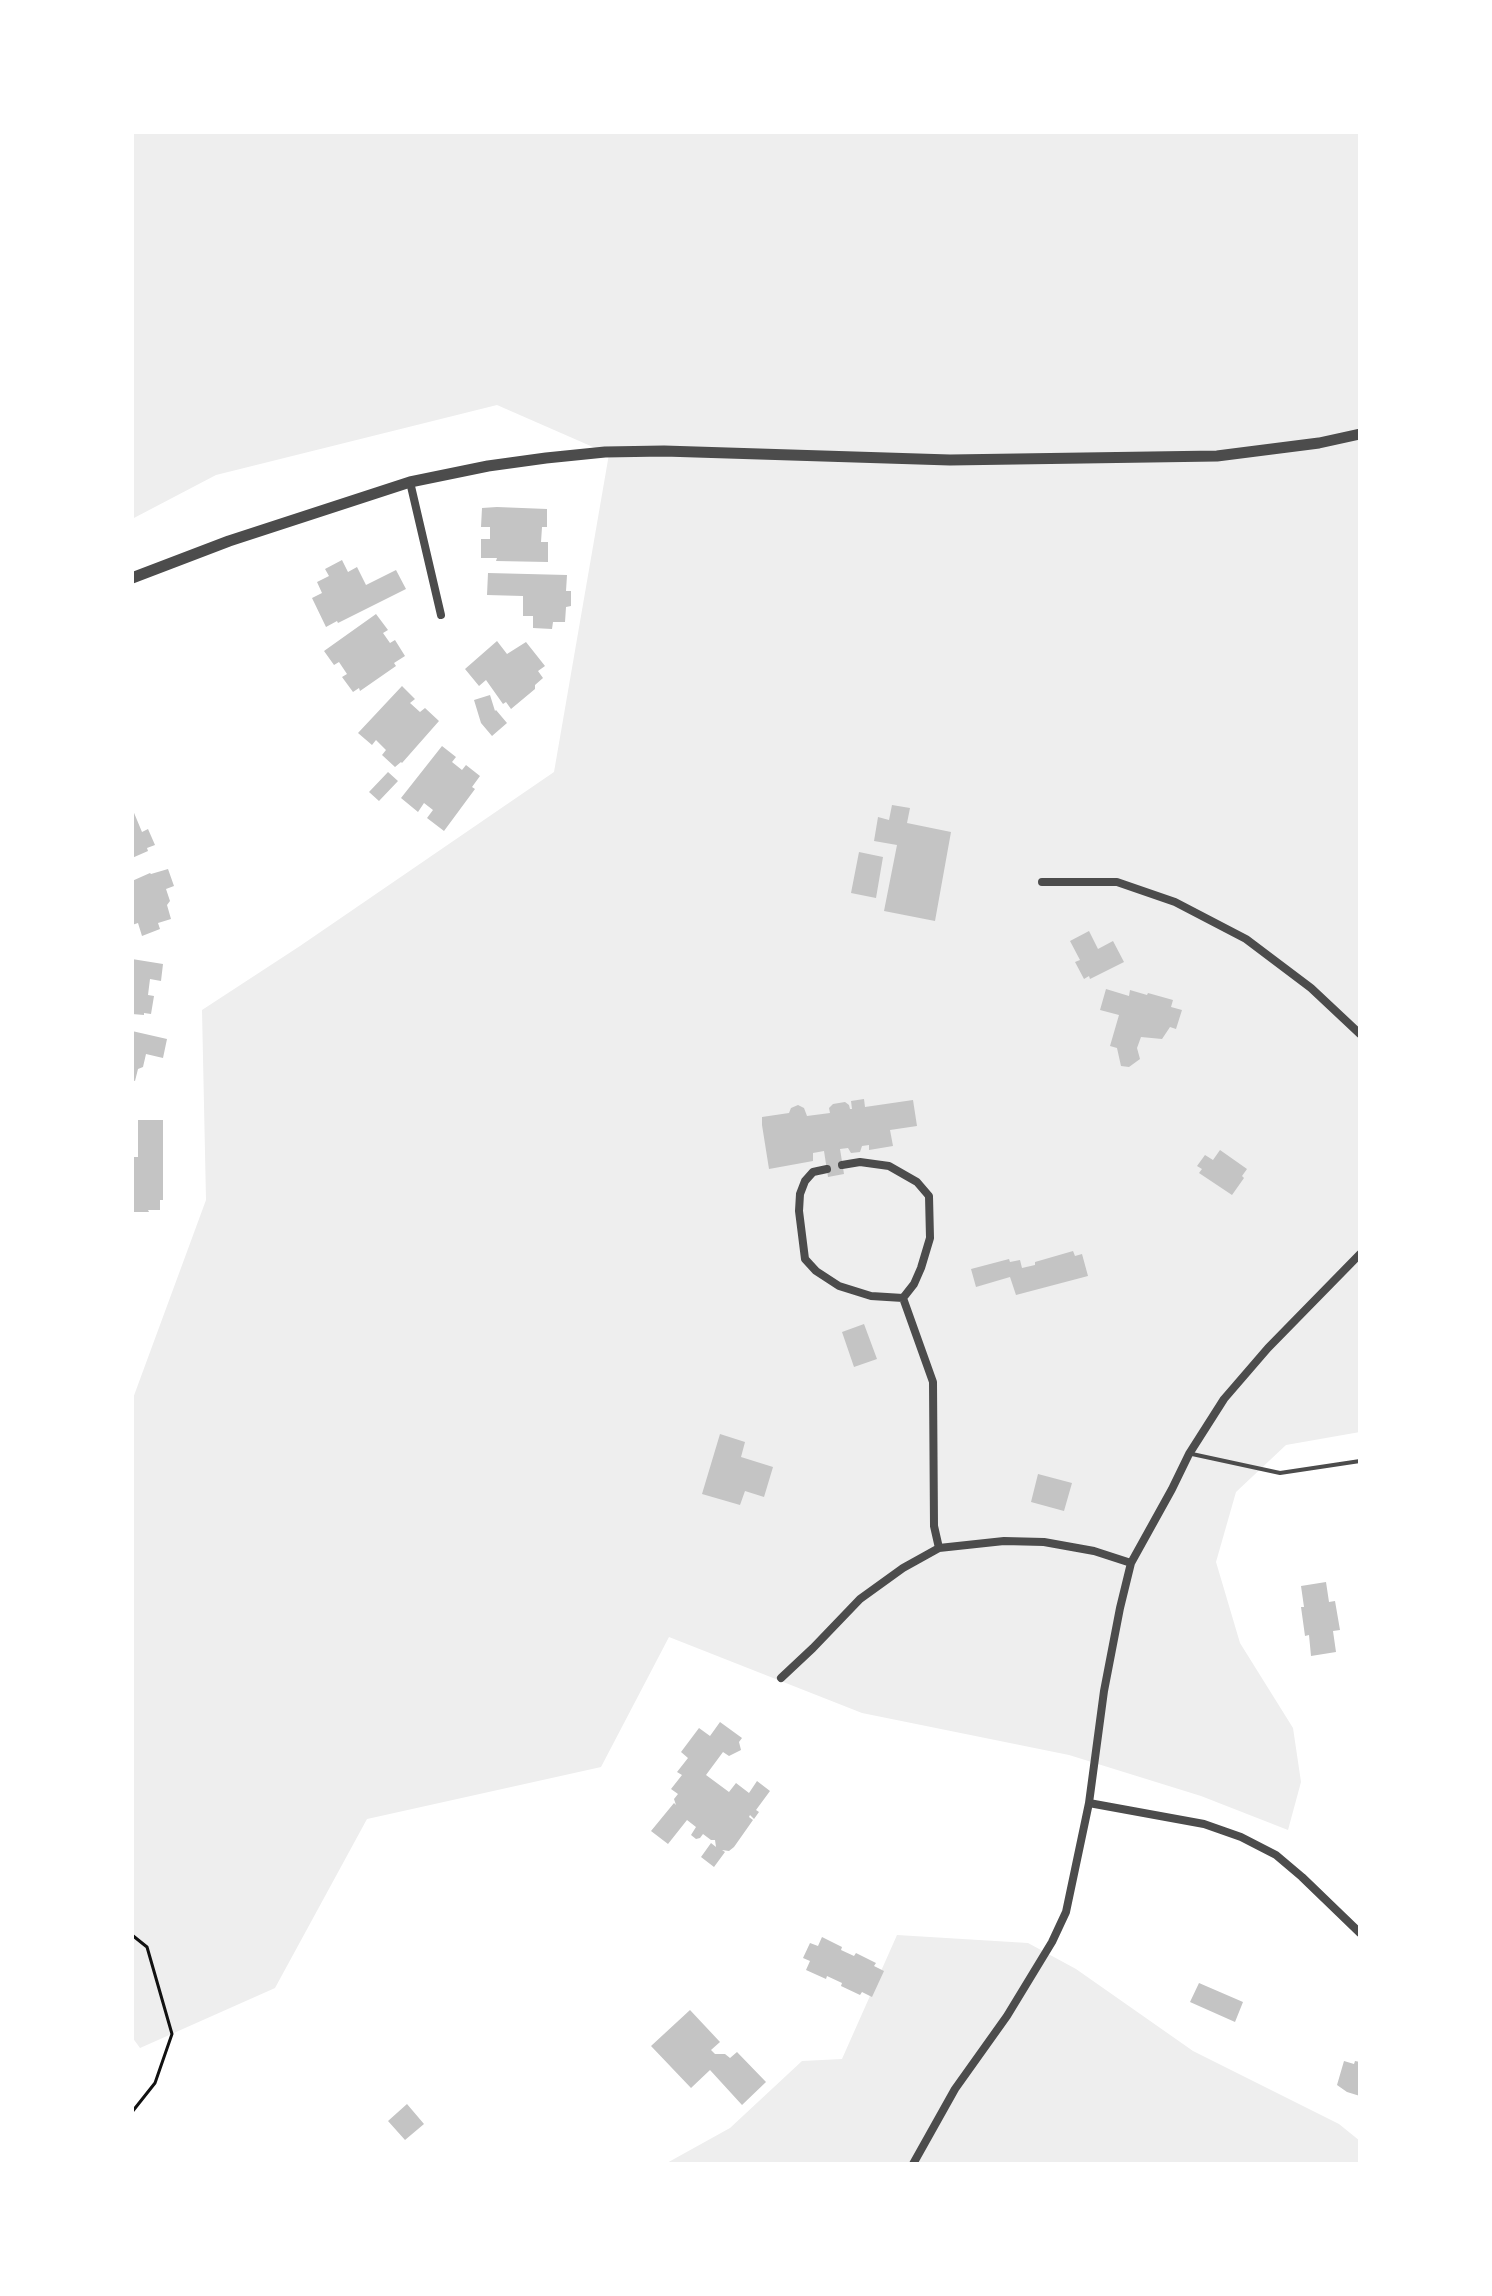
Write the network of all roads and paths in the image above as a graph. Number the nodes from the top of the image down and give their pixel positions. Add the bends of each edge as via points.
1 (1360, 434) edge
2 (410, 482) junction
3 (132, 578) edge
4 (441, 615) dead end
5 (1042, 882) dead end
6 (1360, 1034) edge
7 (842, 1165) dead end
8 (827, 1169) dead end
9 (1360, 1254) edge
10 (903, 1298) junction
11 (1189, 1454) junction
12 (1360, 1461) edge
13 (939, 1548) junction
14 (1131, 1563) junction
15 (781, 1678) dead end
16 (1089, 1803) junction
17 (1360, 1933) edge
18 (132, 1935) edge
19 (132, 2112) edge
20 (913, 2164) edge

1 - 2 street via 1217,456 950,460 605,452
2 - 3 street
2 - 4 street
5 - 6 street via 1117,882 1175,902 1246,939
7 - 10 street via 889,1166 929,1196 930,1238 914,1284
8 - 10 street via 813,1172 800,1194 805,1259 839,1286
9 - 11 street via 1224,1399
10 - 13 street via 933,1382 934,1526
11 - 12 lane via 1280,1473
11 - 14 street
13 - 14 street via 1044,1542
13 - 15 street via 860,1599
14 - 16 street via 1104,1691
16 - 17 street via 1204,1824 1241,1837 1294,1869
16 - 20 street via 1066,1912 1052,1942 955,2089
18 - 19 path via 147,1947 172,2034 155,2083

